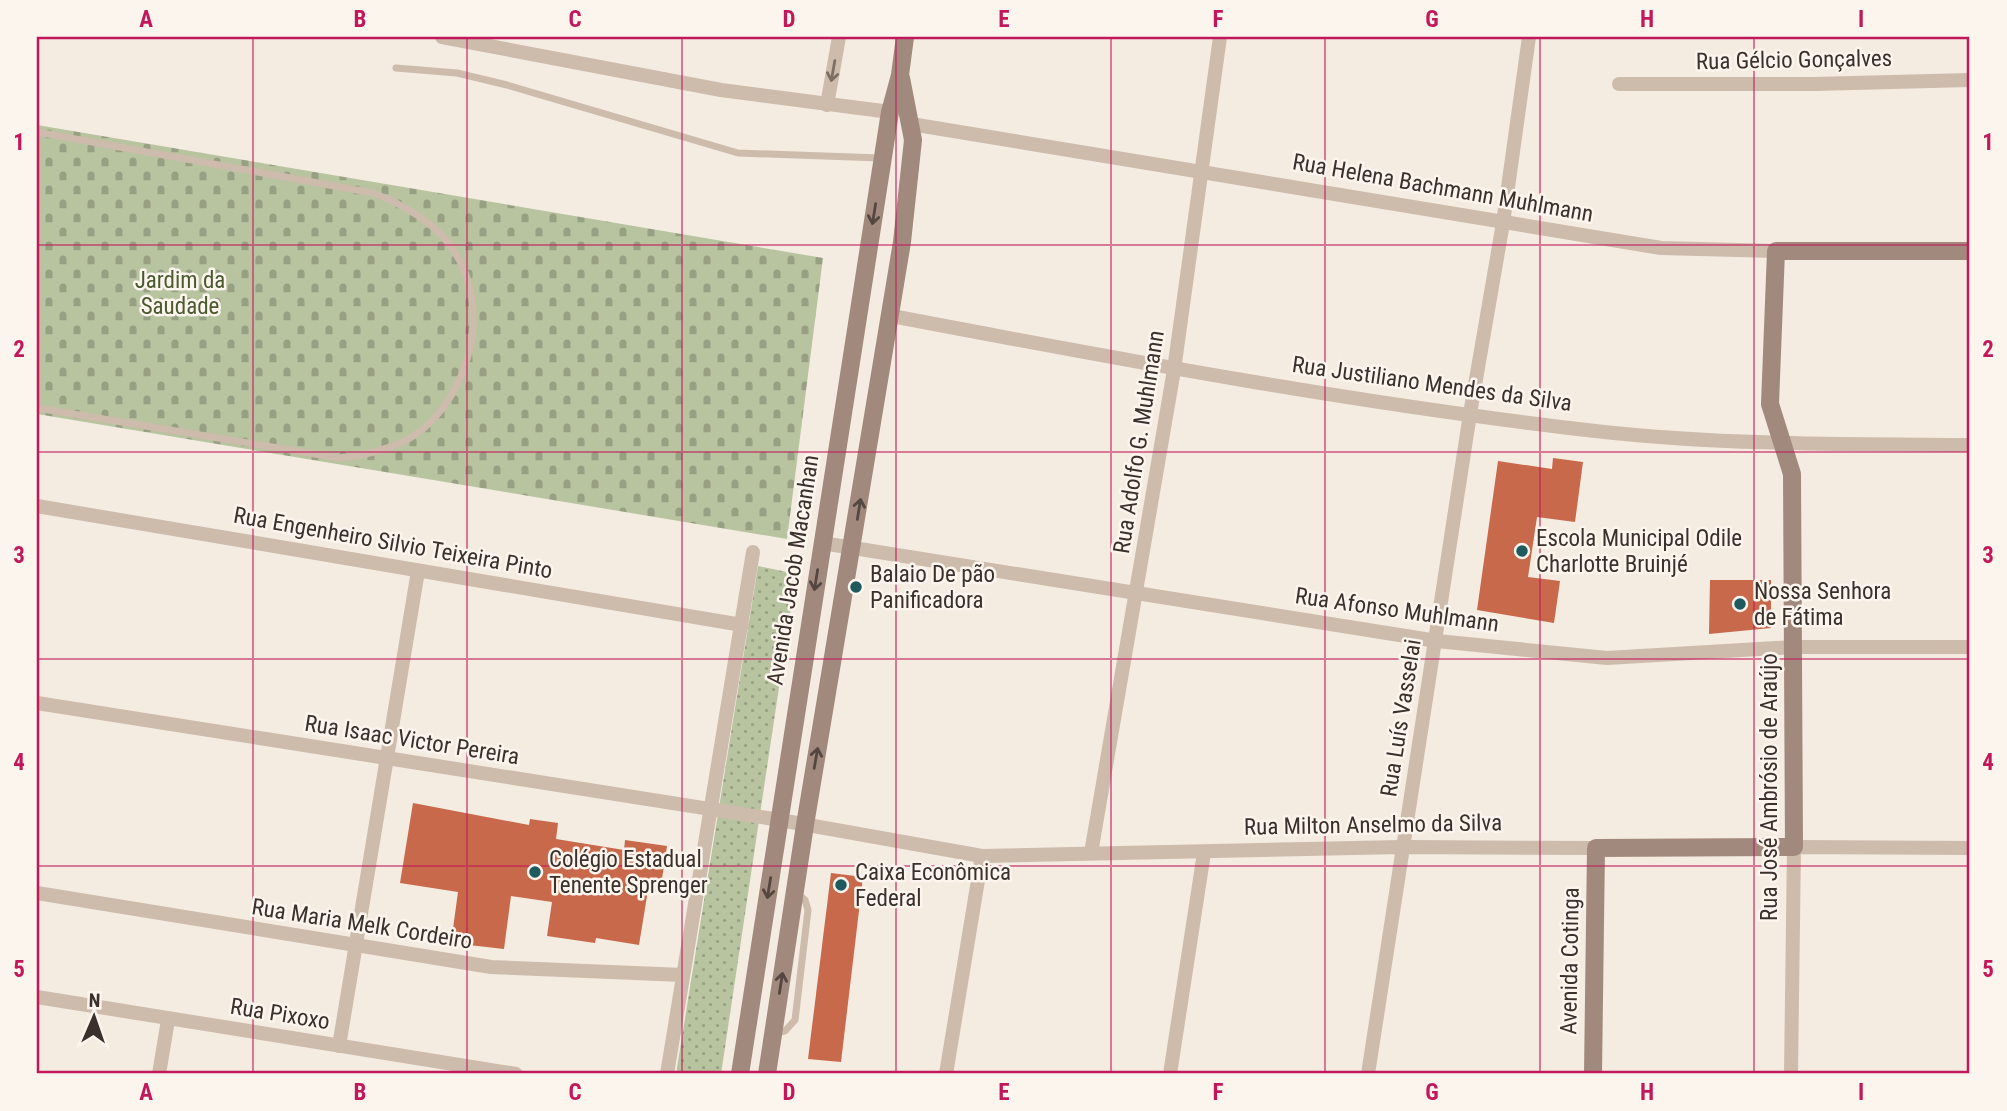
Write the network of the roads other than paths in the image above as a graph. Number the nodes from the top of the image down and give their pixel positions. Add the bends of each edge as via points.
1 (442, 37) edge
2 (839, 37) edge
3 (905, 37) edge
4 (1220, 37) edge
5 (1529, 37) edge
6 (396, 68) dead end
7 (900, 75) junction
8 (1970, 80) edge
9 (1619, 84) dead end
10 (827, 105) junction
11 (890, 112) junction
12 (911, 124) junction
13 (37, 132) edge
14 (883, 152) junction
15 (1202, 173) junction
16 (1503, 223) junction
17 (1776, 251) junction
18 (1970, 251) edge
19 (892, 316) junction
20 (1174, 370) junction
21 (37, 408) edge
22 (1470, 414) junction
23 (1782, 444) junction
24 (1970, 445) edge
25 (37, 506) edge
26 (822, 543) junction
27 (853, 547) junction
28 (753, 552) dead end
29 (418, 571) junction
30 (1138, 594) junction
31 (742, 625) junction
32 (1437, 641) junction
33 (1794, 647) junction
34 (1970, 647) edge
35 (37, 703) edge
36 (388, 759) junction
37 (710, 809) junction
38 (780, 820) junction
39 (805, 825) junction
40 (1402, 847) junction
41 (1794, 847) junction
42 (1596, 848) junction
43 (1970, 848) edge
44 (1091, 853) junction
45 (1204, 853) junction
46 (982, 856) junction
47 (37, 893) edge
48 (355, 947) junction
49 (683, 975) junction
50 (37, 997) edge
51 (168, 1020) junction
52 (339, 1046) junction
53 (448, 1070) edge
54 (159, 1074) edge
55 (516, 1074) edge
56 (667, 1074) edge
57 (740, 1074) edge
58 (767, 1074) edge
59 (946, 1074) edge
60 (1170, 1074) edge
61 (1368, 1074) edge
62 (1593, 1074) edge
63 (1791, 1074) edge

1 - 10 street via 721,90
2 -> 10 street
3 - 7 main road, Avenida Jacob Macanhan
4 - 15 street, Rua Adolfo G. Muhlmann
5 - 16 street, Rua Luís Vasselai
6 - 14 lane via 507,85 738,153
7 - 11 main road, Avenida Jacob Macanhan
7 - 12 main road, Avenida Jacob Macanhan
8 - 9 street, Rua Gélcio Gonçalves
10 - 11 street
11 - 14 main road, Avenida Jacob Macanhan
12 - 14 main road
12 - 15 street, Rua Helena Bachmann Muhlmann
12 - 19 main road, Avenida Jacob Macanhan via 912,153
13 - 21 lane via 373,193 400,203 435,228 459,262 471,292 474,332 468,365 449,401 421,430 373,454 339,458
14 -> 26 main road, Avenida Jacob Macanhan
15 - 16 street, Rua Helena Bachmann Muhlmann
15 - 20 street, Rua Adolfo G. Muhlmann
16 - 17 street, Rua Helena Bachmann Muhlmann via 1661,248
16 - 22 street, Rua Luís Vasselai
17 - 18 main road, Rua Helena Bachmann Muhlmann
17 - 23 main road, Rua José Ambrósio de Araújo via 1770,404
19 - 20 street, Rua Justiliano Mendes da Silva
27 -> 19 main road, Avenida Jacob Macanhan
20 - 22 street, Rua Justiliano Mendes da Silva
20 - 30 street, Rua Adolfo G. Muhlmann
22 - 23 street, Rua Justiliano Mendes da Silva via 1606,432
22 - 32 street, Rua Luís Vasselai
23 - 24 street, Rua Justiliano Mendes da Silva
23 - 33 main road, Rua José Ambrósio de Araújo via 1792,474
25 - 29 street, Rua Engenheiro Silvio Teixeira Pinto
26 - 27 street, Rua Afonso Muhlmann
26 -> 38 main road, Avenida Jacob Macanhan
27 - 30 street, Rua Afonso Muhlmann
39 -> 27 main road, Avenida Jacob Macanhan
28 - 31 street
29 - 31 street, Rua Engenheiro Silvio Teixeira Pinto
29 - 36 street
30 - 32 street, Rua Afonso Muhlmann
30 - 44 street, Rua Adolfo G. Muhlmann
31 - 37 street
32 - 33 street, Rua Afonso Muhlmann via 1607,658
32 - 40 street, Rua Luís Vasselai
33 - 34 street, Rua Afonso Muhlmann
33 - 41 main road, Rua José Ambrósio de Araújo
35 - 36 street, Rua Isaac Victor Pereira
36 - 37 street, Rua Isaac Victor Pereira
36 - 48 street
37 - 38 street, Rua Isaac Victor Pereira
37 - 49 street
38 - 39 street, Rua Milton Anselmo da Silva
38 -> 57 main road, Avenida Jacob Macanhan
39 - 46 street, Rua Milton Anselmo da Silva
39 - 58 main road, Avenida Jacob Macanhan
40 - 42 street, Rua Milton Anselmo da Silva
40 - 45 street, Rua Milton Anselmo da Silva
40 - 61 street, Rua Luís Vasselai
41 - 42 main road, Rua Milton Anselmo da Silva
41 - 43 street, Rua Milton Anselmo da Silva
41 - 63 street, Rua José Ambrósio de Araújo
42 - 62 main road, Avenida Cotinga
44 - 45 street, Rua Milton Anselmo da Silva
44 - 46 street, Rua Milton Anselmo da Silva
45 - 60 street
46 - 59 street
47 - 48 street, Rua Maria Melk Cordeiro
48 - 49 street, Rua Maria Melk Cordeiro via 491,968
48 - 52 street
49 - 56 street
50 - 51 street, Rua Pixoxo
51 - 52 street, Rua Pixoxo
51 - 54 street
52 - 53 street, Rua Pixoxo
53 - 55 street, Rua Pixoxo

